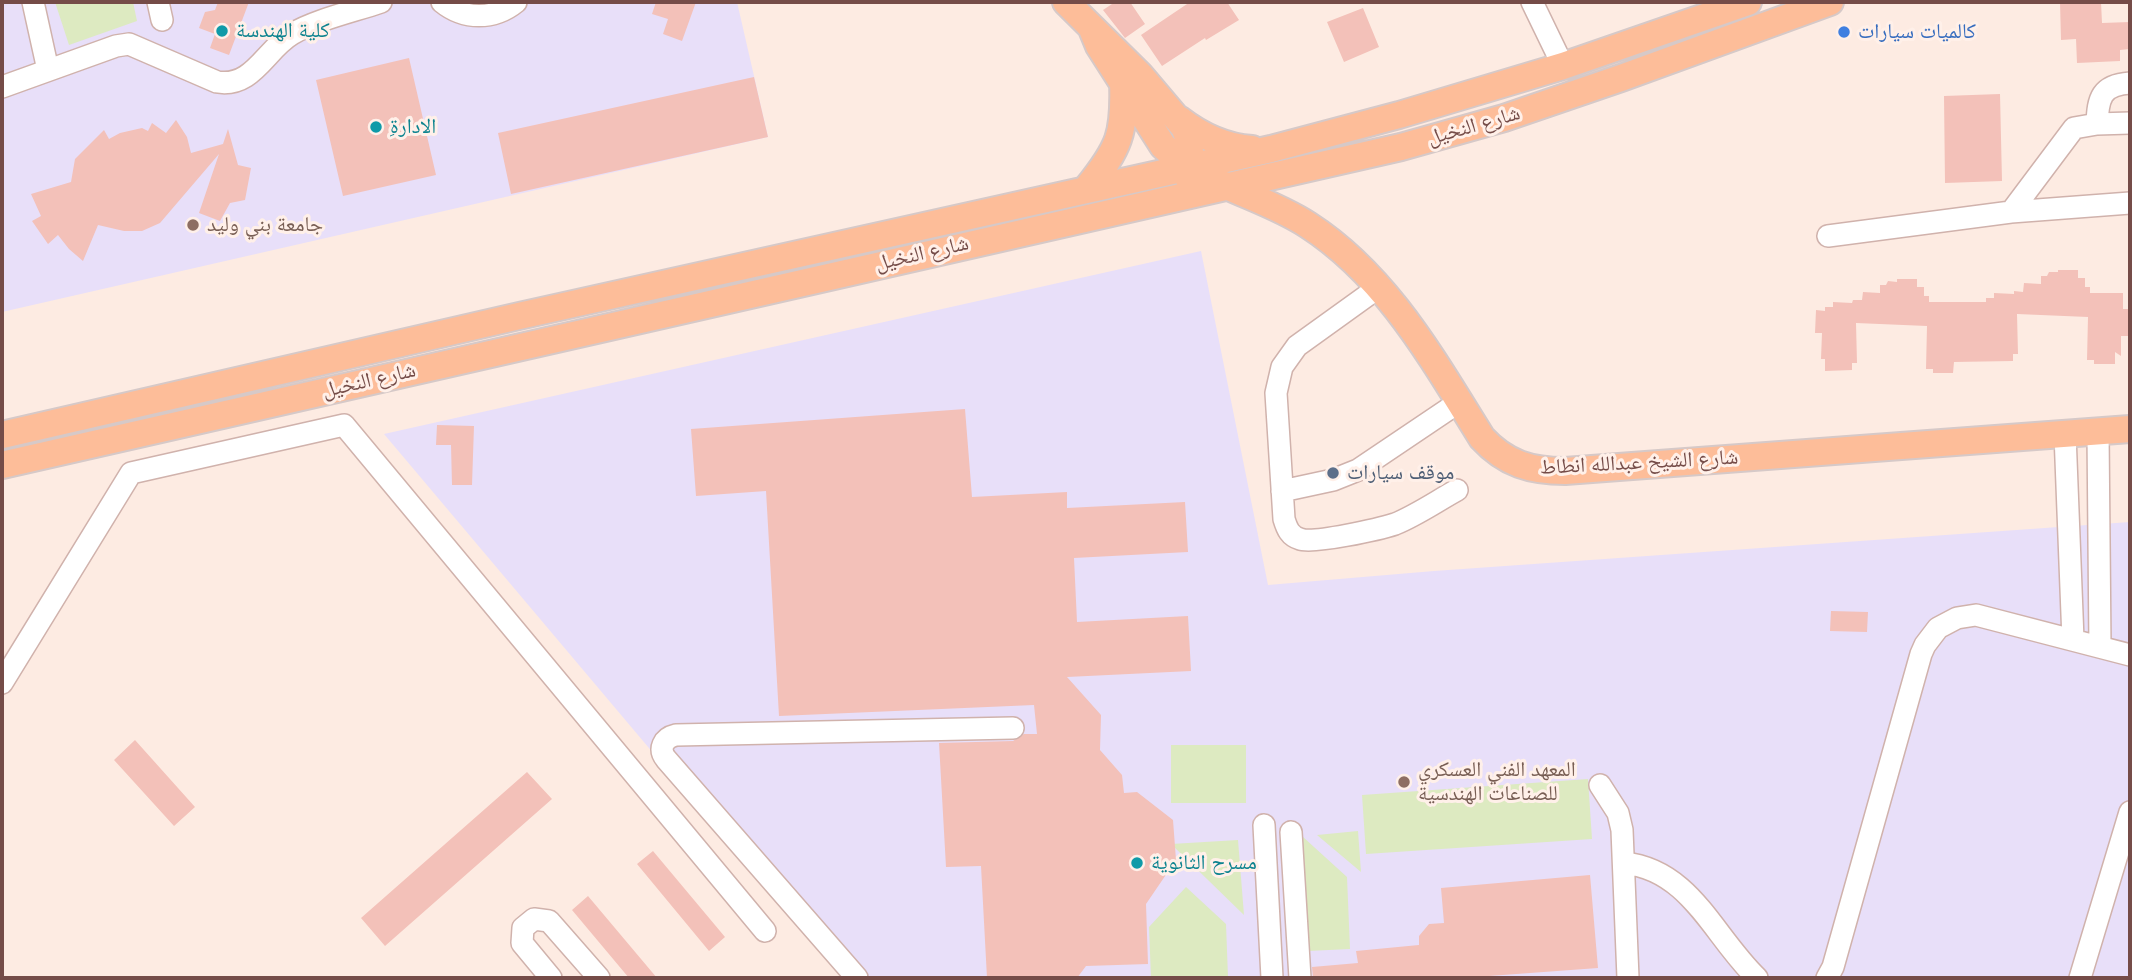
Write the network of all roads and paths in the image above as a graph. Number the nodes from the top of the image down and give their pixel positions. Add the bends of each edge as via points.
1 (33, 2) edge
2 (381, 2) edge
3 (442, 2) edge
4 (516, 2) edge
5 (1066, 2) edge
6 (1532, 2) edge
7 (1748, 2) edge
8 (1829, 2) edge
9 (1092, 29) junction
10 (1563, 66) junction
11 (48, 70) junction
12 (1123, 81) junction
13 (2130, 83) edge
14 (2, 87) edge
15 (1178, 119) junction
16 (2130, 123) edge
17 (2097, 124) junction
18 (1271, 149) junction
19 (1191, 167) junction
20 (1227, 186) junction
21 (1087, 188) junction
22 (1181, 195) junction
23 (2130, 203) edge
24 (2011, 212) junction
25 (1828, 236) dead end
26 (1379, 287) junction
27 (1459, 402) junction
28 (2, 414) edge
29 (31, 428) junction
30 (2130, 429) edge
31 (2098, 432) junction
32 (2065, 433) junction
33 (2, 435) edge
34 (2, 464) edge
35 (1457, 490) dead end
36 (1282, 491) junction
37 (2073, 640) junction
38 (2100, 647) junction
39 (2130, 655) edge
40 (2, 683) edge
41 (1013, 728) dead end
42 (1600, 785) dead end
43 (2130, 812) edge
44 (1264, 825) dead end
45 (1291, 832) dead end
46 (1624, 863) junction
47 (765, 932) dead end
48 (551, 978) edge
49 (599, 978) edge
50 (857, 978) edge
51 (1272, 978) edge
52 (1300, 978) edge
53 (1629, 978) edge
54 (1757, 978) edge
55 (1827, 978) edge
56 (2080, 978) edge

1 - 11 street
2 - 11 street via 290,35 248,77 232,83 217,82 130,44
3 - 4 street via 455,11 479,16
5 - 9 main road, شارع الشيخ عبدالله انطاط
6 - 10 street
7 - 10 main road, شارع النخيل
8 - 20 main road, شارع النخيل via 1504,118 1401,147
9 - 12 main road, شارع الشيخ عبدالله انطاط
9 - 15 main road, شارع الشيخ عبدالله انطاط
10 - 18 main road, شارع النخيل
11 - 14 street
12 - 19 main road, شارع الشيخ عبدالله انطاط via 1163,146
12 - 21 main road via 1119,140
13 - 17 street via 2108,88 2098,100
15 - 18 main road via 1222,144
15 - 19 main road, شارع الشيخ عبدالله انطاط via 1190,142
16 - 17 street
17 - 24 street via 2070,131
18 - 19 main road, شارع النخيل
19 - 20 main road, شارع الشيخ عبدالله انطاط
19 - 21 main road, شارع النخيل
19 - 22 main road, شارع الشيخ عبدالله انطاط
20 - 22 main road, شارع النخيل
20 - 26 main road, شارع الشيخ عبدالله انطاط via 1308,225
21 - 29 main road, شارع النخيل
22 - 34 main road, شارع النخيل
23 - 24 street
24 - 25 street
26 - 27 main road, شارع الشيخ عبدالله انطاط
26 - 36 street via 1297,346 1282,367 1276,393
27 - 32 main road, شارع الشيخ عبدالله انطاط via 1493,449 1519,466 1550,471
27 - 36 street via 1358,470
28 - 29 main road
29 - 33 main road, شارع النخيل
30 - 31 main road, شارع الشيخ عبدالله انطاط
31 - 32 main road, شارع الشيخ عبدالله انطاط
31 - 38 street
32 - 37 street
35 - 36 street via 1395,524 1306,541 1286,527
37 - 38 street
37 - 55 street via 1976,615 1947,622 1931,636 1921,654
38 - 39 street
40 - 47 street via 131,473 344,425
41 - 50 street via 676,735 666,739 666,759
42 - 46 street via 1618,813
43 - 56 street
44 - 51 street
45 - 52 street
46 - 53 street
46 - 54 street via 1653,869 1679,886
48 - 49 street via 526,949 521,935 528,922 542,918

